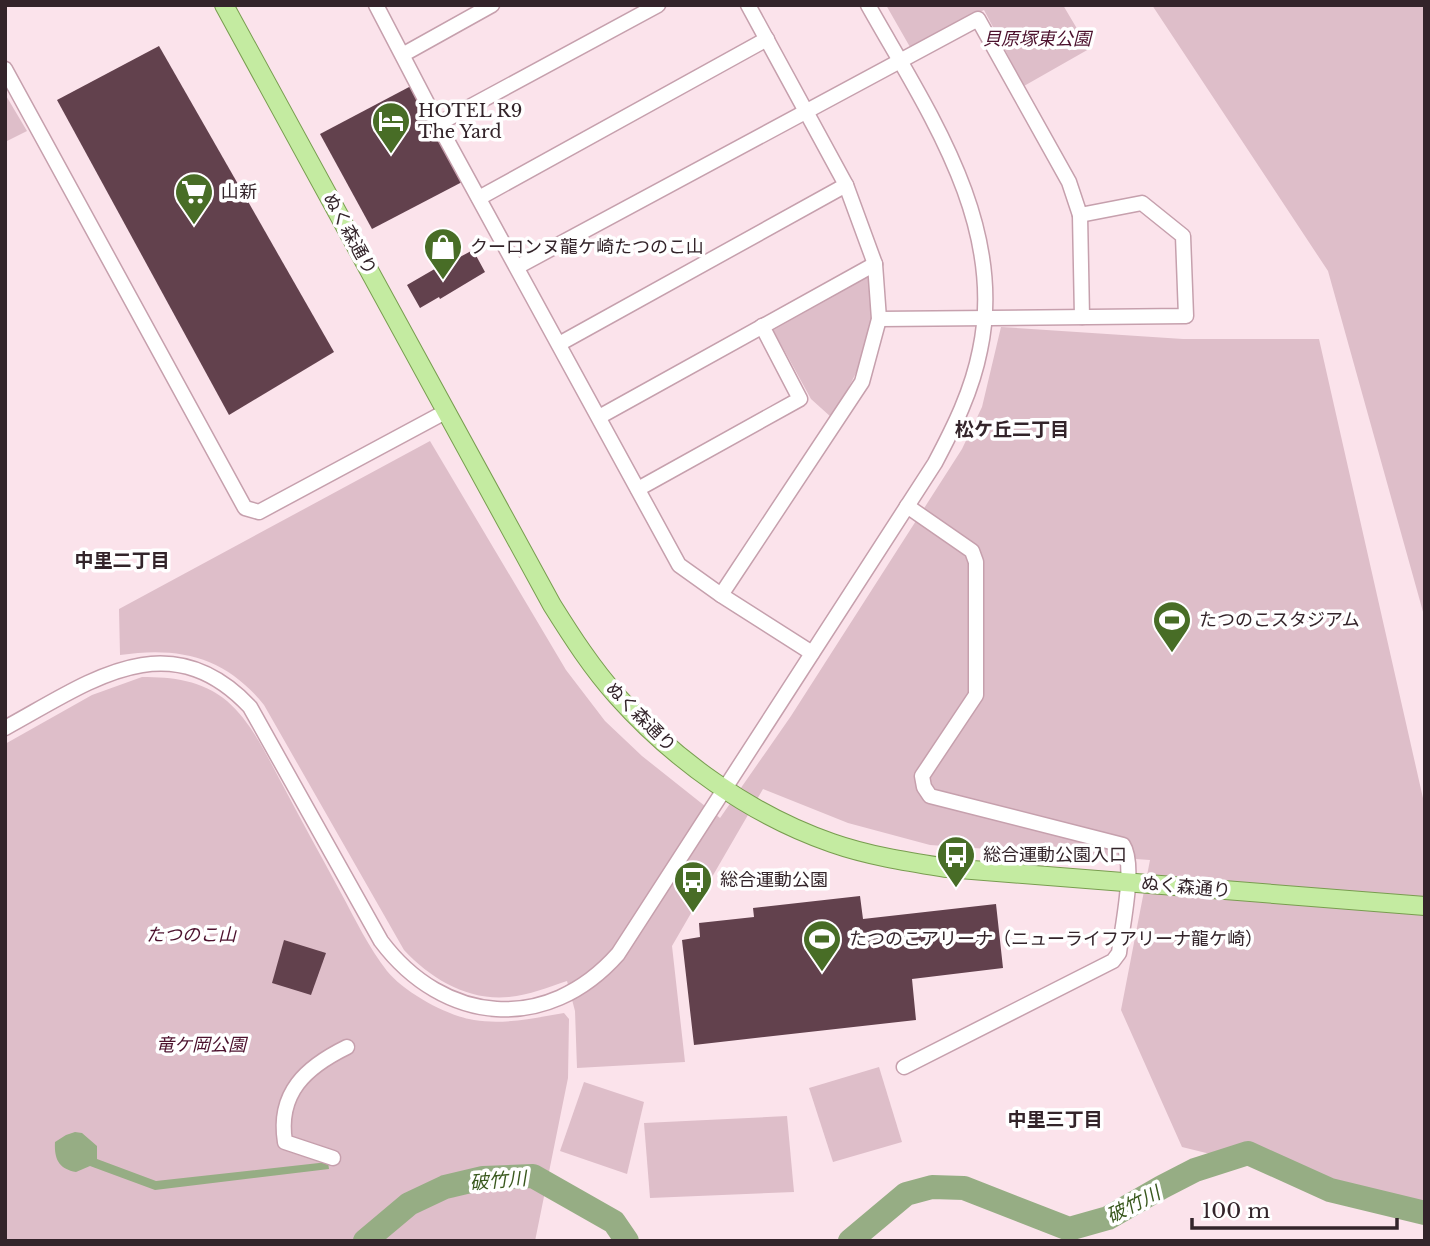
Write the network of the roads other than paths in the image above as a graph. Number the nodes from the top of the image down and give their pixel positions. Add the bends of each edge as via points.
1 (224, 5) edge
2 (376, 5) edge
3 (492, 5) edge
4 (658, 5) edge
5 (748, 5) edge
6 (868, 5) edge
7 (767, 39) junction
8 (404, 54) junction
9 (899, 61) junction
10 (5, 69) edge
11 (807, 112) junction
12 (438, 124) junction
13 (846, 185) junction
14 (479, 198) junction
15 (1080, 215) junction
16 (875, 264) junction
17 (517, 267) junction
18 (1082, 317) junction
19 (984, 318) junction
20 (878, 319) junction
21 (762, 326) junction
22 (559, 344) junction
23 (447, 411) junction
24 (598, 417) junction
25 (638, 489) junction
26 (907, 506) junction
27 (720, 595) junction
28 (813, 653) junction
29 (5, 728) edge
30 (726, 789) junction
31 (1128, 882) junction
32 (1425, 906) edge
33 (347, 1047) dead end
34 (904, 1066) dead end
35 (333, 1158) dead end

1 - 23 main road, ぬく森通り
2 - 8 street
3 - 8 street
4 - 12 street
5 - 7 street
6 - 9 street
7 - 11 street
7 - 14 street
8 - 12 street
9 - 11 street
9 - 15 street via 978,19 1069,182
9 - 19 street via 968,195 984,278
10 - 23 street via 245,508 259,512
11 - 13 street
11 - 17 street
12 - 14 street
13 - 16 street
13 - 22 street
14 - 17 street
15 - 18 street
15 - 18 street via 1142,203 1184,236 1186,316
16 - 20 street
16 - 21 street
17 - 22 street
18 - 19 street
19 - 20 street
19 - 26 street via 981,348 962,409
20 - 27 street via 862,382
21 - 24 street
21 - 25 street via 800,399
22 - 24 street
23 - 30 main road, ぬく森通り via 552,605 593,667 642,722
24 - 25 street
25 - 27 street via 679,565
26 - 28 street
26 - 31 street via 972,551 976,562 976,695 922,776 924,787 930,796 1123,845 1128,853
27 - 28 street
28 - 30 street
29 - 30 street via 129,666 165,663 218,680 238,695 262,726 394,959 446,997 502,1009 565,996 605,969
30 - 31 main road, ぬく森通り via 814,836 889,859 947,869
31 - 32 main road, ぬく森通り
31 - 34 street via 1119,953 1113,961
33 - 35 street via 319,1063 295,1085 282,1125 285,1142

